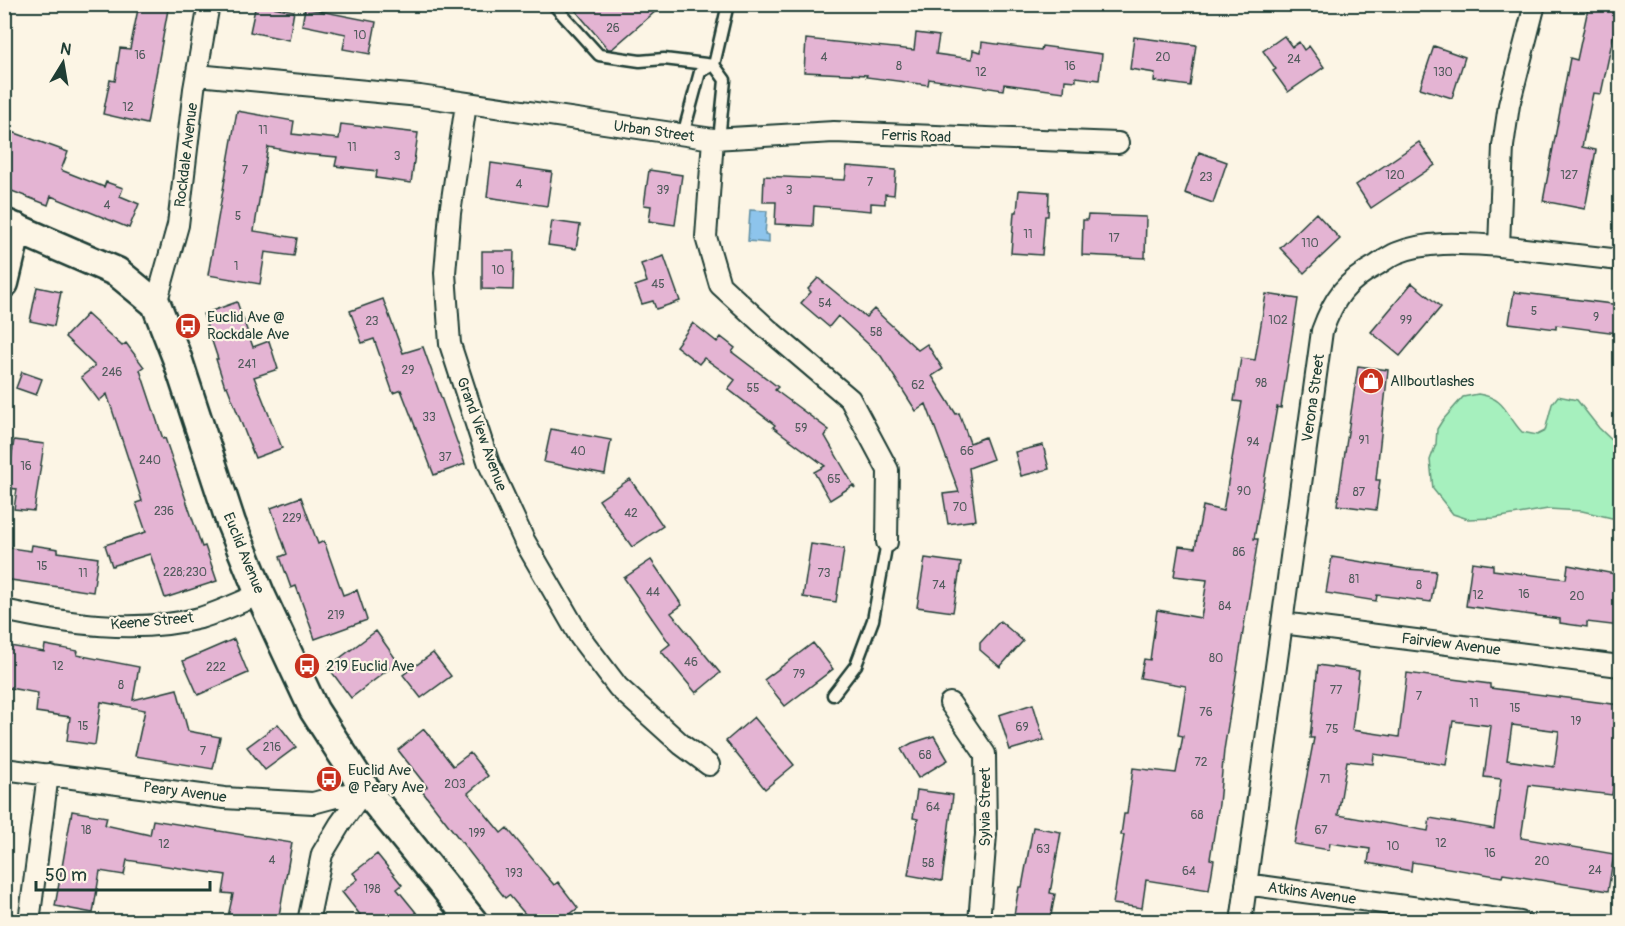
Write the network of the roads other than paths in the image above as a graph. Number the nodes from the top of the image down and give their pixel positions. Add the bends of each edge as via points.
1 (209, 4) edge
2 (554, 4) edge
3 (728, 4) edge
4 (1535, 4) edge
5 (714, 65) junction
6 (197, 75) junction
7 (466, 104) junction
8 (683, 135) junction
9 (716, 139) junction
10 (1118, 143) dead end
11 (11, 226) edge
12 (1499, 246) junction
13 (1620, 260) edge
14 (4, 282) edge
15 (156, 304) junction
16 (887, 542) joint
17 (260, 594) junction
18 (4, 609) edge
19 (1282, 623) junction
20 (1620, 666) edge
21 (833, 695) dead end
22 (950, 703) dead end
23 (709, 765) dead end
24 (4, 769) edge
25 (48, 774) junction
26 (364, 789) junction
27 (1246, 884) junction
28 (29, 921) edge
29 (308, 921) edge
30 (473, 921) edge
31 (979, 921) edge
32 (1241, 921) edge
33 (1520, 921) edge

1 - 6 street, Rockdale Avenue
2 - 5 lane via 599,55
3 - 5 lane
4 - 12 street via 1504,135
5 - 8 lane via 700,72
5 - 9 lane via 725,80
6 - 7 street, Urban Street via 420,96
6 - 15 street, Rockdale Avenue via 178,225
7 - 8 street, Urban Street
7 - 23 street, Grand View Avenue via 445,273 450,344 489,464 524,540 580,637 618,687
8 - 9 street, Urban Street
9 - 10 street, Ferris Road via 834,132
9 - 16 street, Urban Street via 706,237 720,285 850,399 888,470
11 - 14 street
11 - 15 street, Euclid Avenue via 117,272
12 - 13 street, Verona Street
12 - 19 street, Verona Street via 1441,244 1397,253 1360,274 1331,306 1322,331
15 - 17 street, Euclid Avenue via 231,523
16 - 21 lane via 873,620 856,665
17 - 18 street, Keene Street via 201,617 126,626 68,621
17 - 26 street, Euclid Avenue via 314,710
19 - 20 street, Fairview Avenue
19 - 27 street, Verona Street
22 - 31 street, Sylvia Street via 985,754 986,834
24 - 25 street, Peary Avenue
25 - 26 street, Peary Avenue via 224,798 313,803
25 - 28 street
26 - 29 street via 322,854
26 - 30 street, Euclid Avenue
27 - 32 street, Verona Street
27 - 33 street, Atkins Avenue

